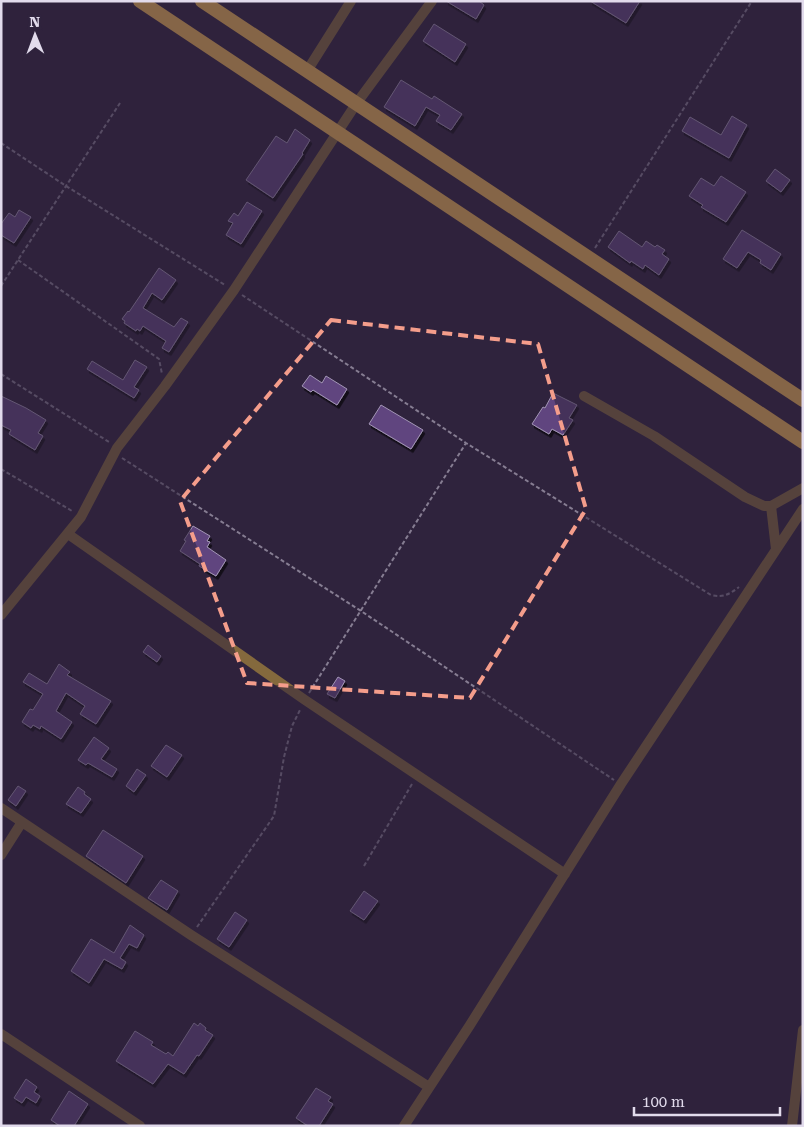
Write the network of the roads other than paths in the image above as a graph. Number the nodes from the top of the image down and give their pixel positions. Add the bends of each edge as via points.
1 (140, 1) edge
2 (202, 1) edge
3 (352, 1) edge
4 (432, 1) edge
5 (307, 71) junction
6 (356, 104) junction
7 (339, 132) junction
8 (584, 396) dead end
9 (803, 400) edge
10 (803, 442) edge
11 (803, 488) edge
12 (771, 506) junction
13 (803, 509) edge
14 (68, 534) junction
15 (776, 549) junction
16 (1, 615) edge
17 (1, 808) edge
18 (22, 822) junction
19 (1, 854) edge
20 (565, 874) junction
21 (803, 1030) edge
22 (1, 1034) edge
23 (429, 1087) junction
24 (140, 1126) edge
25 (404, 1126) edge
26 (792, 1126) edge

1 - 7 highway
2 - 5 highway
3 - 5 street
4 - 6 street
5 - 6 highway
6 - 7 street
6 - 9 highway
7 - 10 highway
7 - 14 street via 234,290 117,448 81,517
8 - 12 street via 654,436 744,497
11 - 12 street
12 - 15 street
13 - 15 street
14 - 16 street
14 - 20 street via 305,700
15 - 20 street
17 - 18 street
18 - 19 street
18 - 23 street
20 - 23 street
21 - 26 street
22 - 24 street
23 - 25 street

